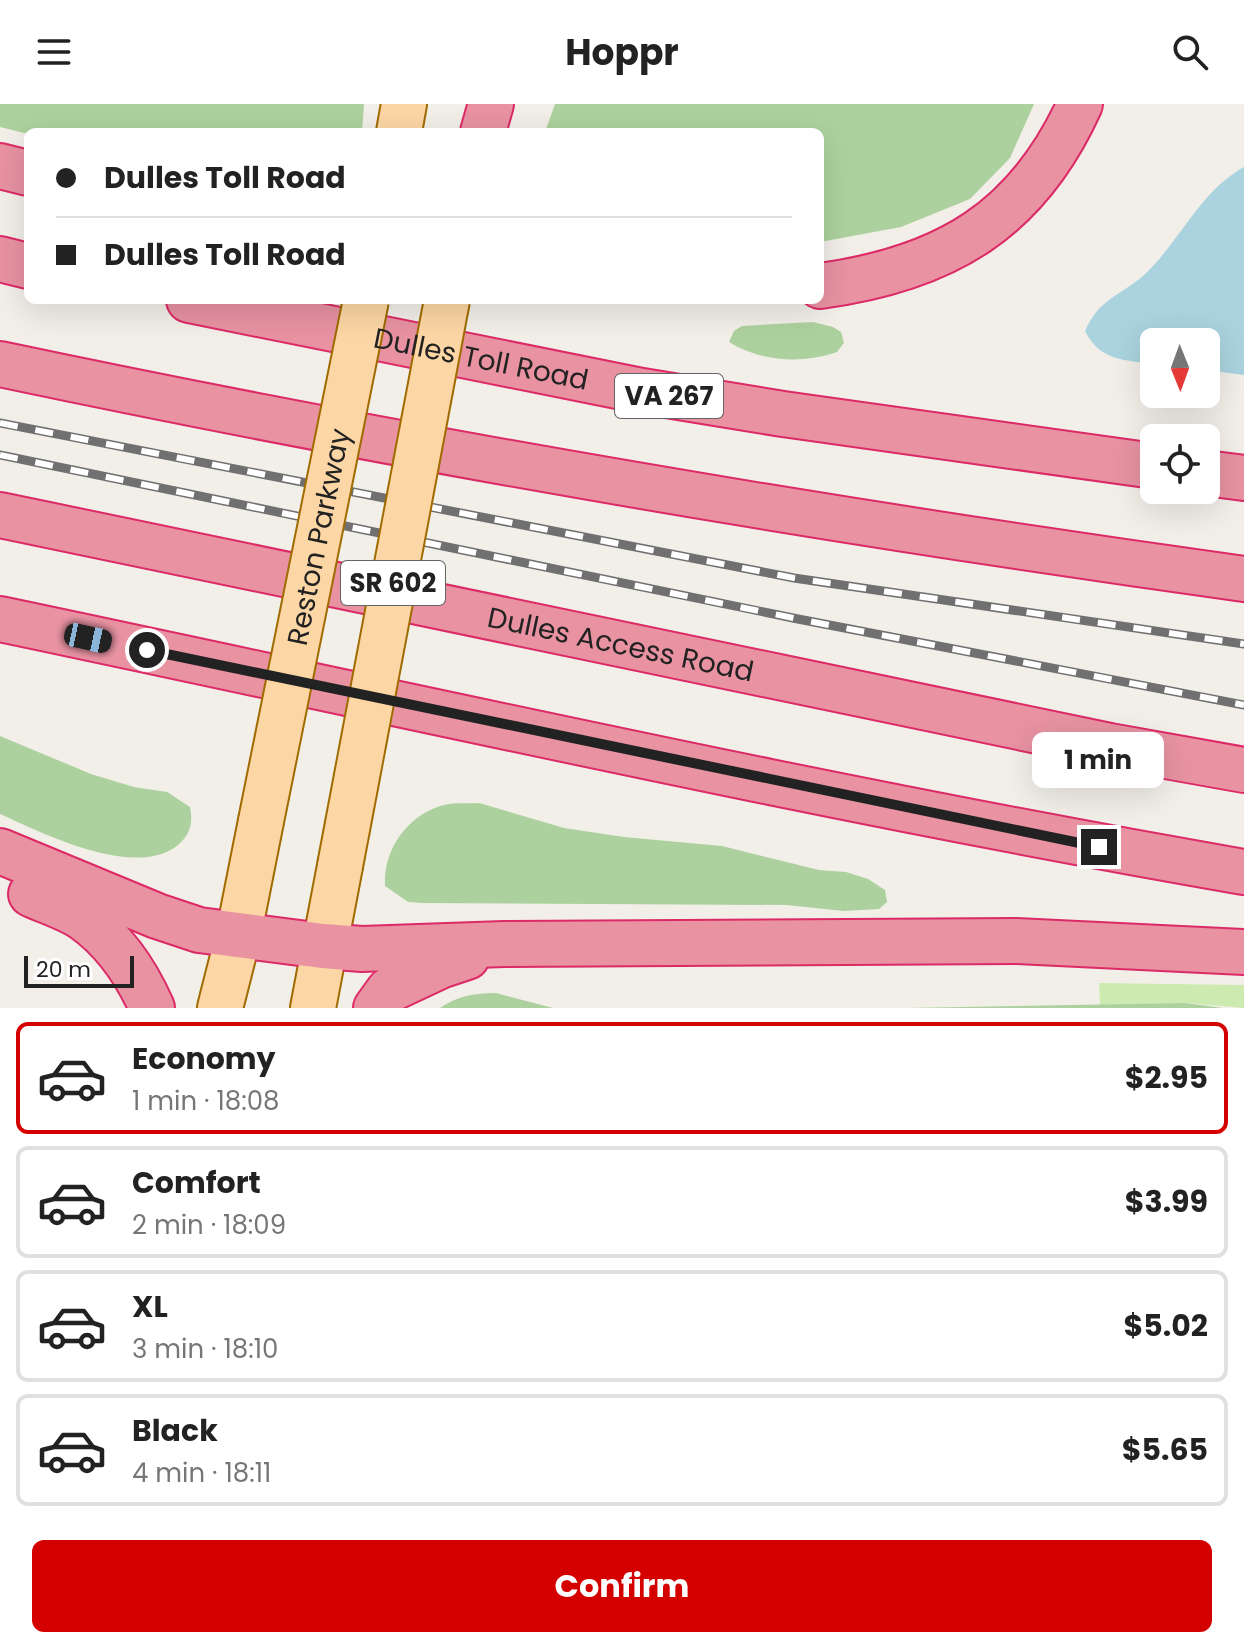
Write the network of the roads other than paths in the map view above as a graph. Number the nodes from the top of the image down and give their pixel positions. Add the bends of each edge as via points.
1 (404, 104) edge
2 (483, 104) edge
3 (491, 104) edge
4 (1080, 104) edge
5 (400, 128) edge
6 (480, 128) edge
7 (482, 128) edge
8 (0, 166) edge
9 (24, 172) edge
10 (0, 259) edge
11 (24, 265) edge
12 (824, 285) edge
13 (209, 304) edge
14 (365, 304) edge
15 (446, 304) edge
16 (0, 364) edge
17 (1140, 464) edge
18 (1220, 475) edge
19 (1244, 478) edge
20 (0, 515) edge
21 (1244, 579) edge
22 (0, 619) edge
23 (1244, 770) edge
24 (0, 851) edge
25 (1244, 872) edge
26 (0, 879) edge
27 (238, 937) junction
28 (504, 944) junction
29 (323, 946) junction
30 (1244, 952) edge
31 (152, 1008) edge
32 (220, 1008) edge
33 (313, 1008) edge
34 (376, 1008) edge

1 - 5 main road
2 - 6 main road
3 - 7 highway
4 - 12 highway via 1037,179 985,229 916,263
8 - 9 highway
10 - 11 highway
13 - 17 highway, Dulles Toll Road / VA 267 via 642,391
14 - 27 main road, Reston Parkway / SR 602, bridge
15 - 29 main road, SR 602, bridge
16 - 21 highway via 666,492
18 - 19 highway
20 - 23 highway, Dulles Access Road
22 - 25 highway via 761,779
24 - 27 highway via 157,916
26 - 31 highway via 83,918 139,979
27 - 29 highway
27 - 32 main road, Reston Parkway / SR 602
28 - 29 highway
28 - 30 highway via 1016,941
28 - 34 highway via 412,978 389,990
29 - 33 main road, SR 602

